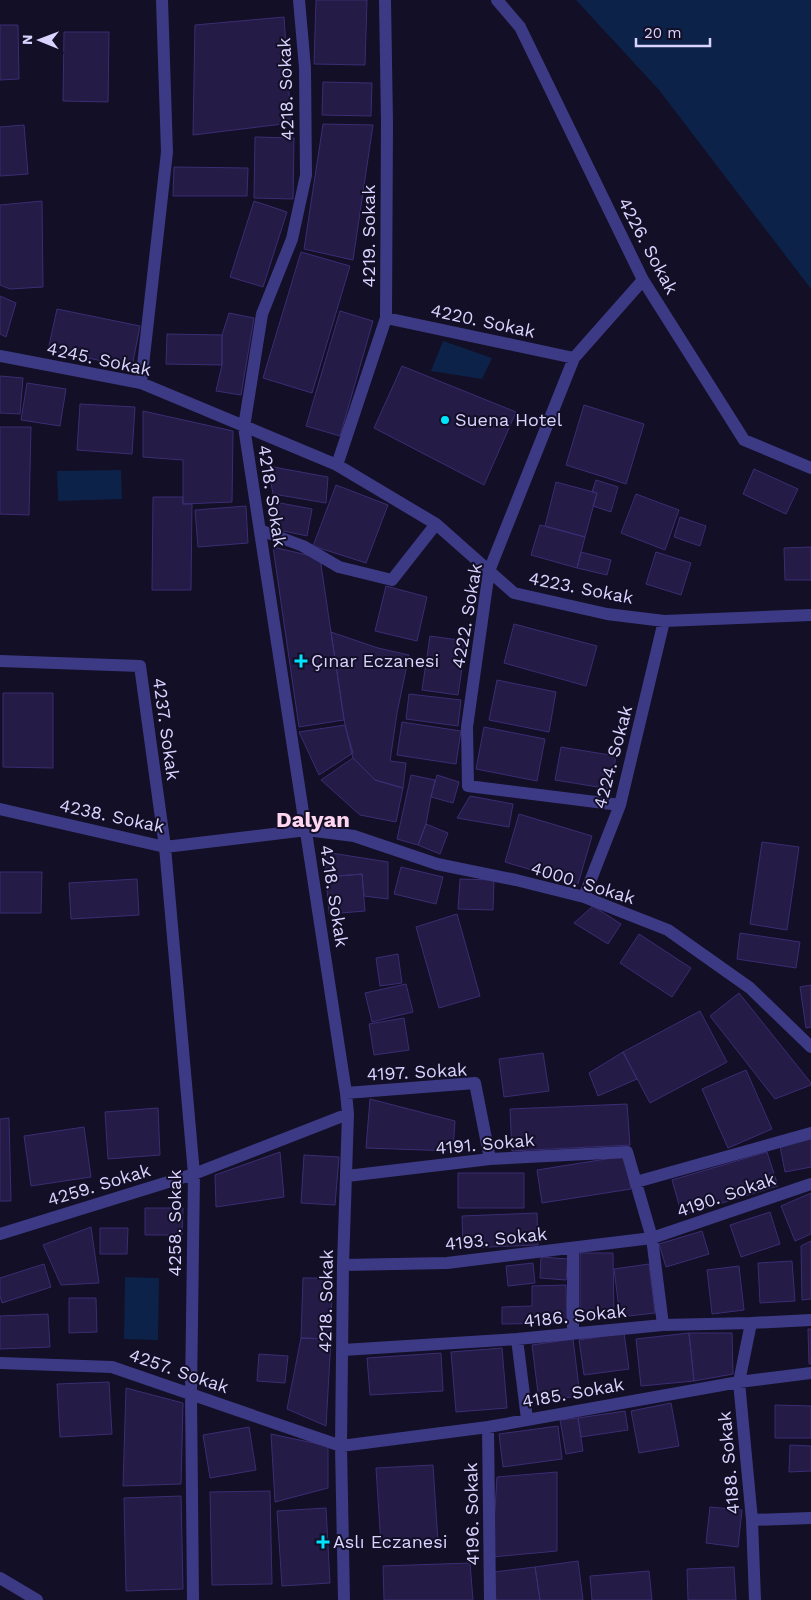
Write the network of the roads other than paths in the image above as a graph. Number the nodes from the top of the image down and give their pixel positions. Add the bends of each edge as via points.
1 (162, 0) edge
2 (299, 0) edge
3 (385, 0) edge
4 (497, 0) edge
5 (643, 280) junction
6 (386, 318) junction
7 (0, 356) edge
8 (574, 358) junction
9 (141, 383) junction
10 (244, 427) junction
11 (337, 465) junction
12 (811, 468) edge
13 (436, 524) junction
14 (260, 530) junction
15 (489, 571) junction
16 (811, 615) edge
17 (664, 621) junction
18 (0, 661) edge
19 (620, 805) junction
20 (0, 809) edge
21 (307, 830) junction
22 (165, 847) junction
23 (584, 897) junction
24 (811, 1047) edge
25 (346, 1093) junction
26 (348, 1114) junction
27 (811, 1133) edge
28 (490, 1159) junction
29 (194, 1174) junction
30 (347, 1176) junction
31 (636, 1182) junction
32 (811, 1184) edge
33 (0, 1234) edge
34 (652, 1238) junction
35 (573, 1249) junction
36 (343, 1265) junction
37 (811, 1320) edge
38 (663, 1324) junction
39 (750, 1324) junction
40 (573, 1333) junction
41 (517, 1339) junction
42 (343, 1350) junction
43 (0, 1363) edge
44 (811, 1374) edge
45 (739, 1382) junction
46 (191, 1394) junction
47 (527, 1419) junction
48 (488, 1427) junction
49 (341, 1446) junction
50 (811, 1518) edge
51 (752, 1520) junction
52 (0, 1578) edge
53 (37, 1600) edge
54 (193, 1600) edge
55 (344, 1600) edge
56 (490, 1600) edge
57 (755, 1600) edge

1 - 9 street via 167,152
2 - 10 street, 4218. Sokak via 305,68 306,175 292,240 262,314
3 - 6 street, 4219. Sokak
4 - 5 street, 4226. Sokak via 520,27
5 - 8 street, 4222. Sokak
5 - 12 street, 4226. Sokak via 744,440
6 - 8 street, 4220. Sokak
6 - 11 street, 4219. Sokak
7 - 9 street, 4245. Sokak
8 - 15 street, 4222. Sokak
9 - 10 street, 4245. Sokak
10 - 11 street, 4223. Sokak
10 - 14 street, 4218. Sokak
11 - 13 street, 4223. Sokak
13 - 14 street via 392,580 339,566 303,546
13 - 15 street, 4223. Sokak
14 - 21 street, 4218. Sokak
15 - 17 street, 4223. Sokak via 514,592 607,614
15 - 19 street, 4222. Sokak via 467,727 468,786
16 - 17 street, 4223. Sokak
17 - 19 street, 4224. Sokak
18 - 22 street, 4237. Sokak via 140,666
19 - 23 street, 4224. Sokak
20 - 22 street, 4238. Sokak
21 - 22 street, 4238. Sokak
21 - 23 street, 4000. Sokak via 354,836 437,864
21 - 25 street, 4218. Sokak
22 - 29 street, 4258. Sokak
23 - 24 street, 4000. Sokak via 668,930 750,988
25 - 26 street, 4218. Sokak
25 - 28 street, 4197. Sokak via 475,1083
26 - 29 street, 4259. Sokak
26 - 30 street, 4218. Sokak
27 - 31 street
28 - 30 street, 4191. Sokak
28 - 31 street, 4191. Sokak via 627,1152
29 - 33 street, 4259. Sokak
29 - 46 street, 4258. Sokak
30 - 36 street, 4218. Sokak
31 - 34 street
32 - 34 street, 4190. Sokak
34 - 35 street, 4193. Sokak
34 - 38 street
35 - 36 street, 4193. Sokak via 447,1262
35 - 40 street
36 - 42 street, 4218. Sokak
37 - 39 street, 4186. Sokak
38 - 39 street, 4186. Sokak
38 - 40 street, 4186. Sokak
39 - 45 street, 4188. Sokak
40 - 41 street, 4186. Sokak
41 - 42 street, 4186. Sokak
41 - 47 street
42 - 49 street, 4218. Sokak
43 - 46 street, 4257. Sokak via 112,1367
44 - 45 street, 4185. Sokak
45 - 47 street, 4185. Sokak
45 - 51 street, 4188. Sokak
46 - 49 street, 4257. Sokak
46 - 54 street, 4258. Sokak
47 - 48 street, 4185. Sokak
48 - 49 street, 4185. Sokak
48 - 56 street, 4196. Sokak
49 - 55 street, 4218. Sokak
50 - 51 street
51 - 57 street, 4188. Sokak
52 - 53 street

